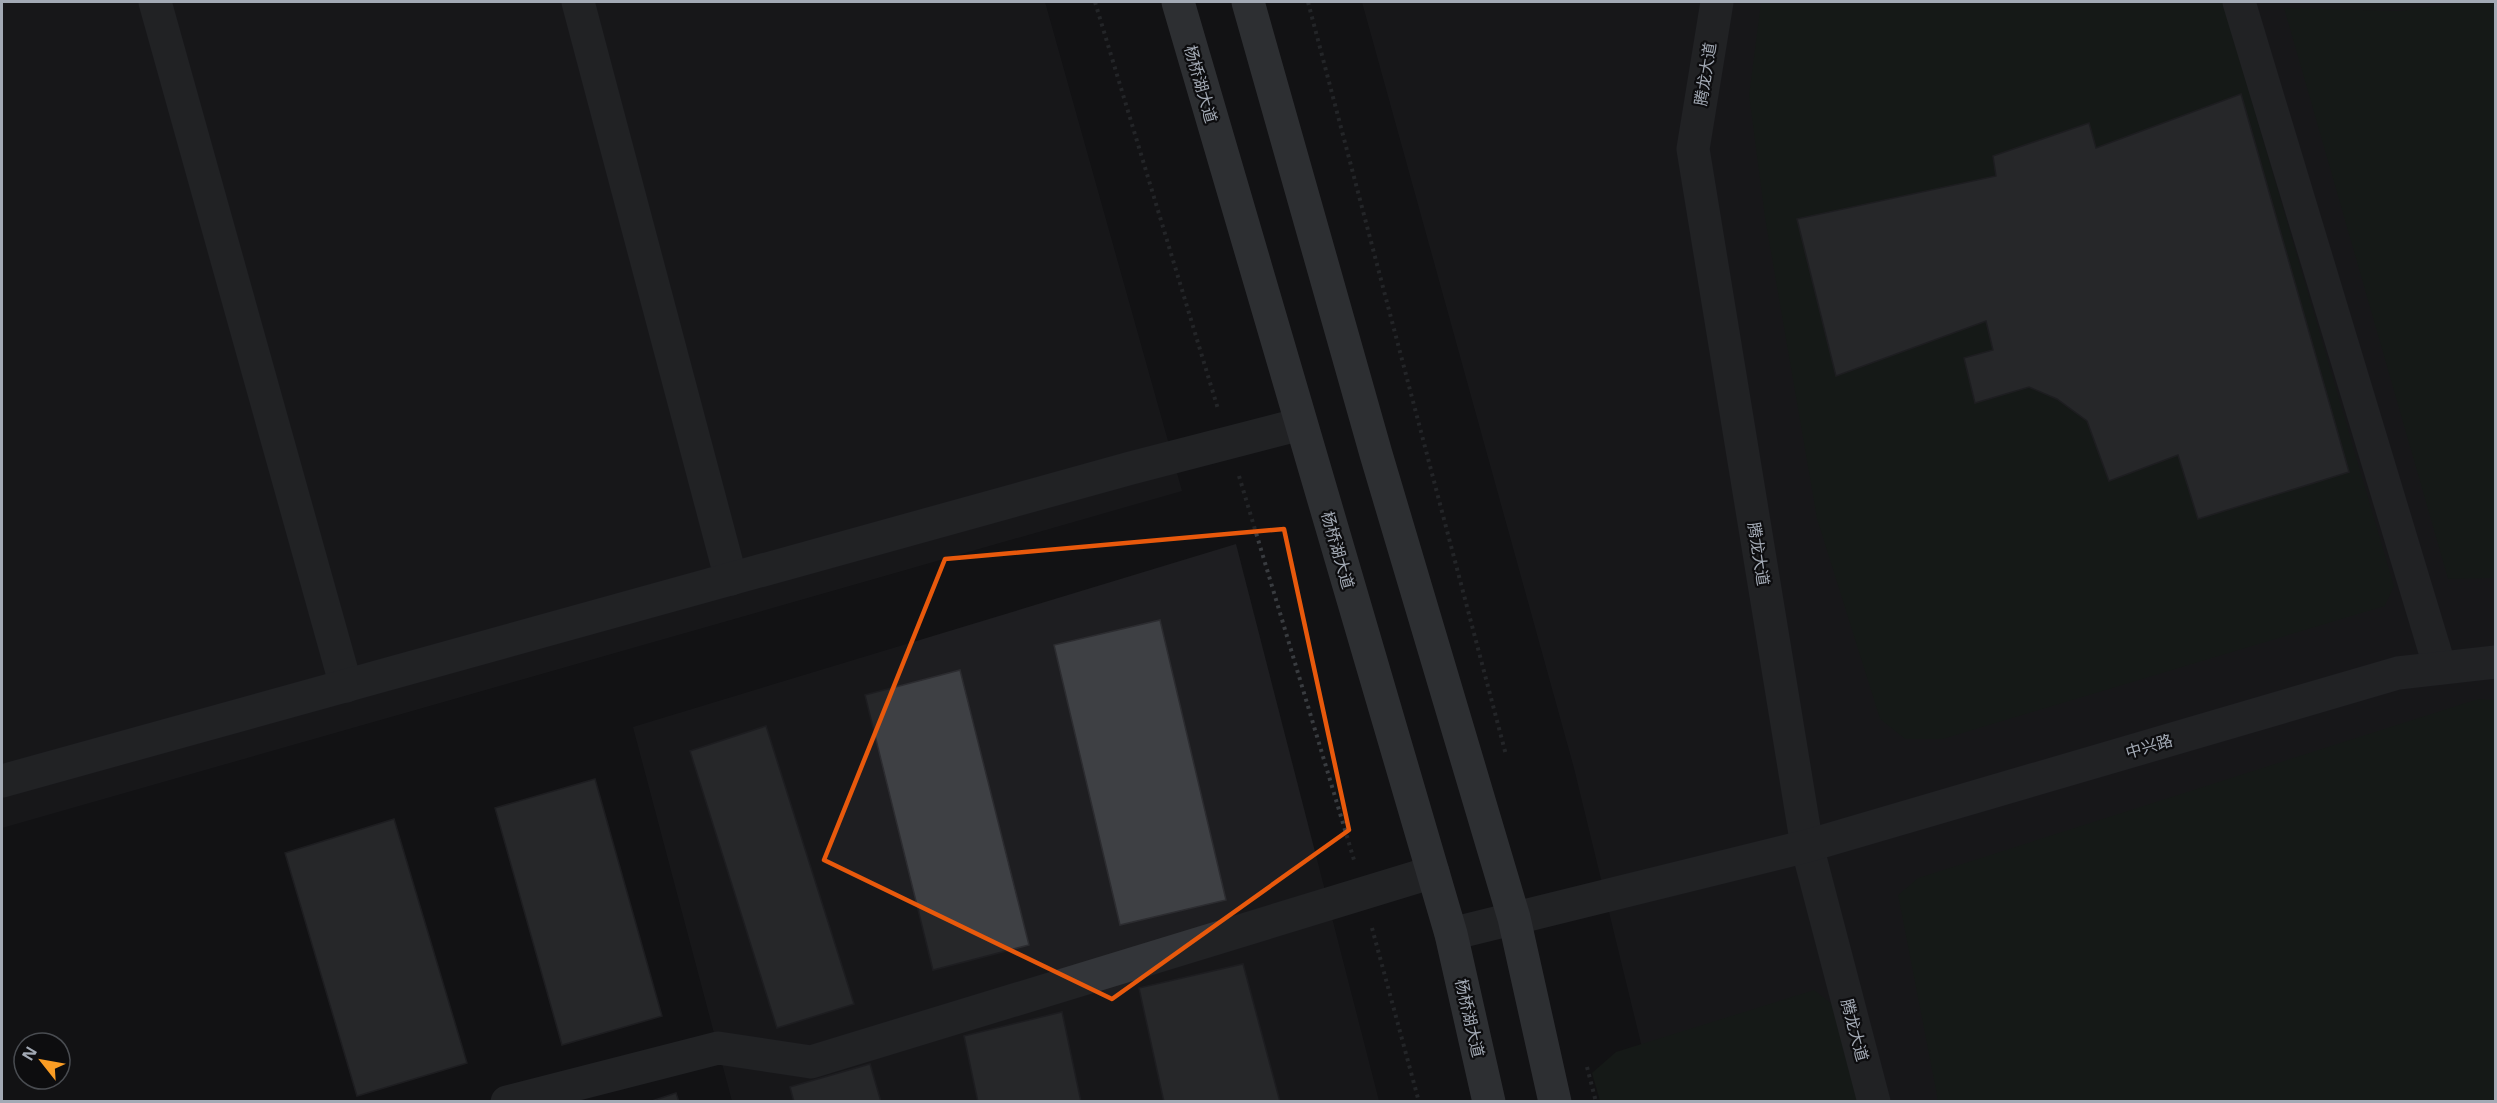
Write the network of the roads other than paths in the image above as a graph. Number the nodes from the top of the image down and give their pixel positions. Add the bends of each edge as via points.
1 (154, 2) edge
2 (578, 2) edge
3 (1178, 2) edge
4 (1248, 2) edge
5 (1717, 2) edge
6 (2239, 2) edge
7 (1301, 424) junction
8 (731, 579) junction
9 (2496, 662) edge
10 (2440, 668) junction
11 (346, 686) junction
12 (2, 781) edge
13 (1807, 846) junction
14 (1433, 872) junction
15 (1514, 918) junction
16 (1451, 934) junction
17 (507, 1101) edge
18 (1489, 1101) edge
19 (1555, 1101) edge
20 (1874, 1101) edge

1 - 11 street
2 - 8 street
3 - 7 main road, 杨桥湖大道
4 - 15 main road via 1376,454
5 - 13 street, 腾龙大道 via 1693,149
6 - 10 street
7 - 8 street
7 - 14 main road, 杨桥湖大道
8 - 11 street
9 - 10 street, 中兴路
10 - 13 street, 中兴路 via 2398,673
11 - 12 street
13 - 15 street, 中兴路
13 - 20 street, 腾龙大道
14 - 16 main road, 杨桥湖大道
14 - 17 street via 811,1062 718,1048
15 - 16 street, 中兴路
15 - 19 main road
16 - 18 main road, 杨桥湖大道

